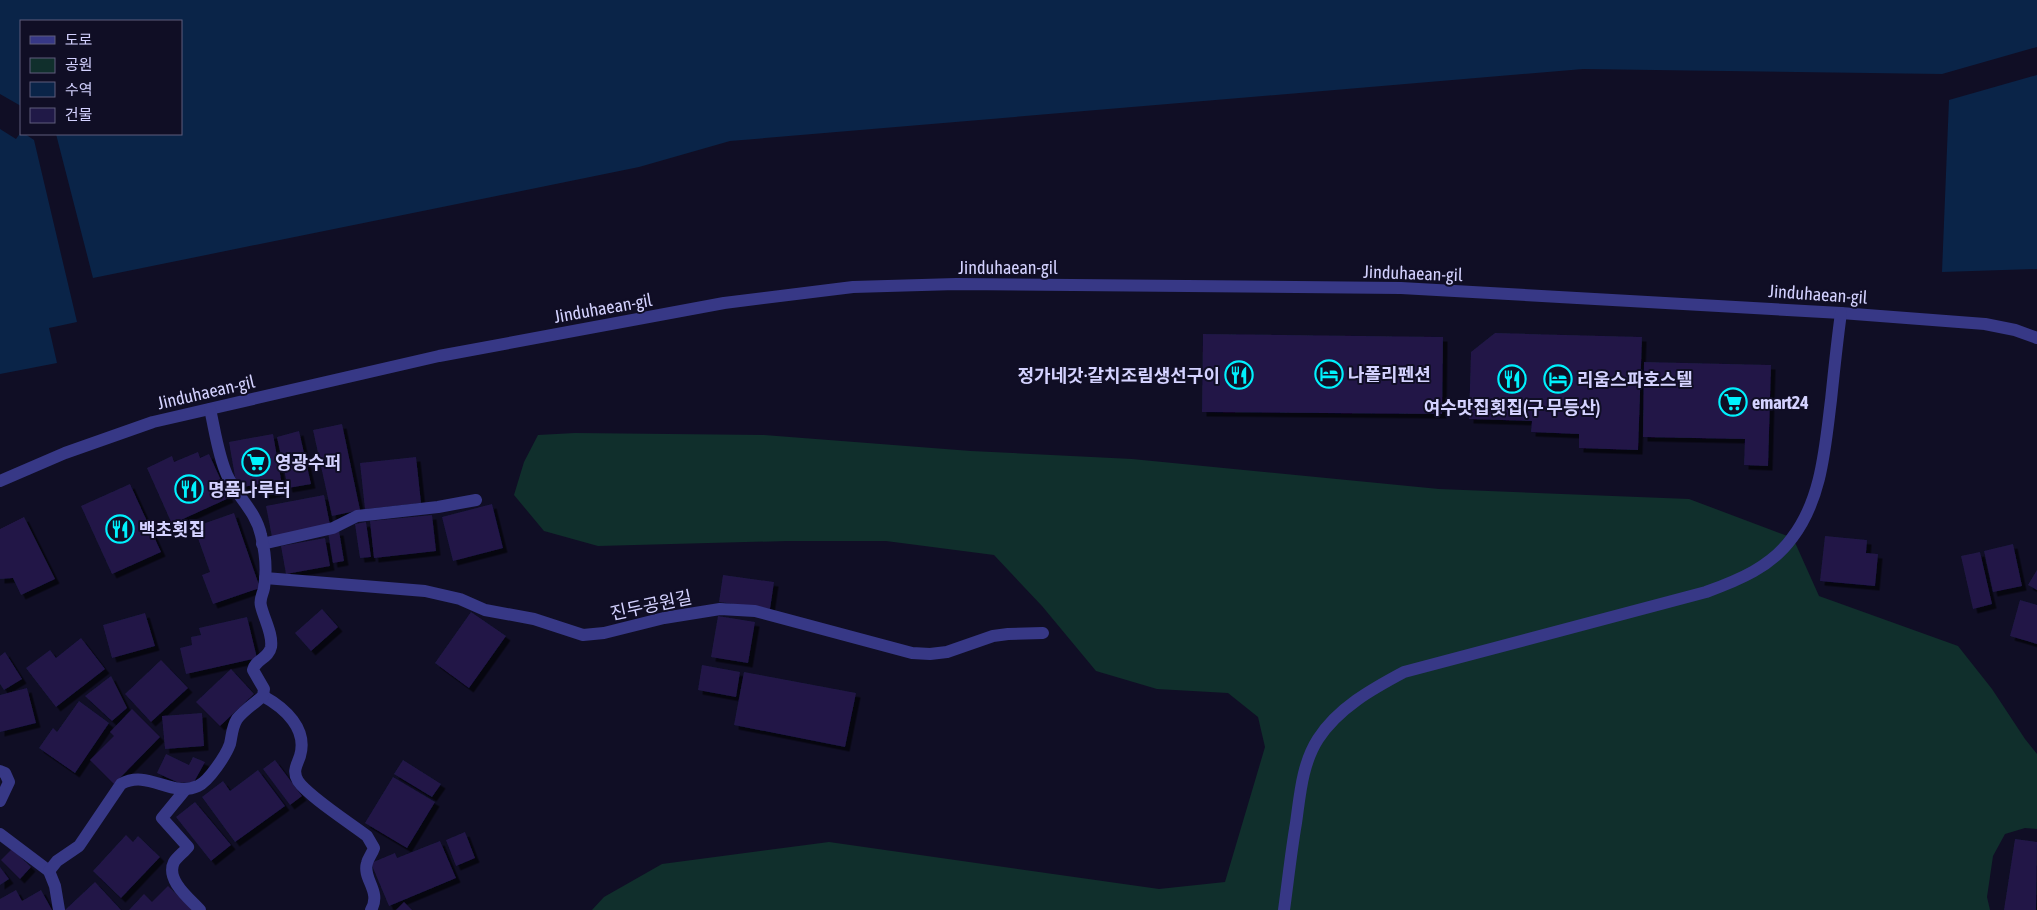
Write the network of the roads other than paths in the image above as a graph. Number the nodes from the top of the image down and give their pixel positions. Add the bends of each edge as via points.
1 (1841, 313) junction
2 (2037, 338) edge
3 (210, 409) junction
4 (0, 482) edge
5 (476, 500) dead end
6 (262, 544) junction
7 (265, 578) junction
8 (1043, 634) dead end
9 (263, 696) junction
10 (0, 771) edge
11 (185, 790) junction
12 (0, 801) edge
13 (0, 834) edge
14 (49, 871) junction
15 (59, 910) edge
16 (200, 910) edge
17 (371, 910) edge
18 (1284, 910) edge

1 - 2 street, Jinduhaean-gil via 1985,324
1 - 3 street, Jinduhaean-gil via 1401,288 956,284 854,287 724,303 439,356
1 - 18 street via 1826,441 1816,490 1797,530 1782,550 1740,580 1706,592 1404,672 1349,705 1318,738 1308,758
3 - 4 street, Jinduhaean-gil via 113,435 65,452
3 - 6 street via 228,477 258,522
5 - 6 street via 357,516 333,528
6 - 7 street
7 - 8 street, 진두공원길 via 425,591 583,635 720,610 755,611 912,653 947,652 1001,635
7 - 9 street via 260,600 271,644 269,653 254,665 253,670 264,689
9 - 11 street via 238,717 228,751 207,779 199,786
9 - 17 street via 275,702 300,732 302,741 295,767 298,780 372,842 374,848 366,864 374,894
10 - 12 street via 5,773 9,782
11 - 14 street via 139,778 121,784 79,846 57,861
11 - 16 street via 162,818 188,847 172,869 179,888
13 - 14 street
14 - 15 street

